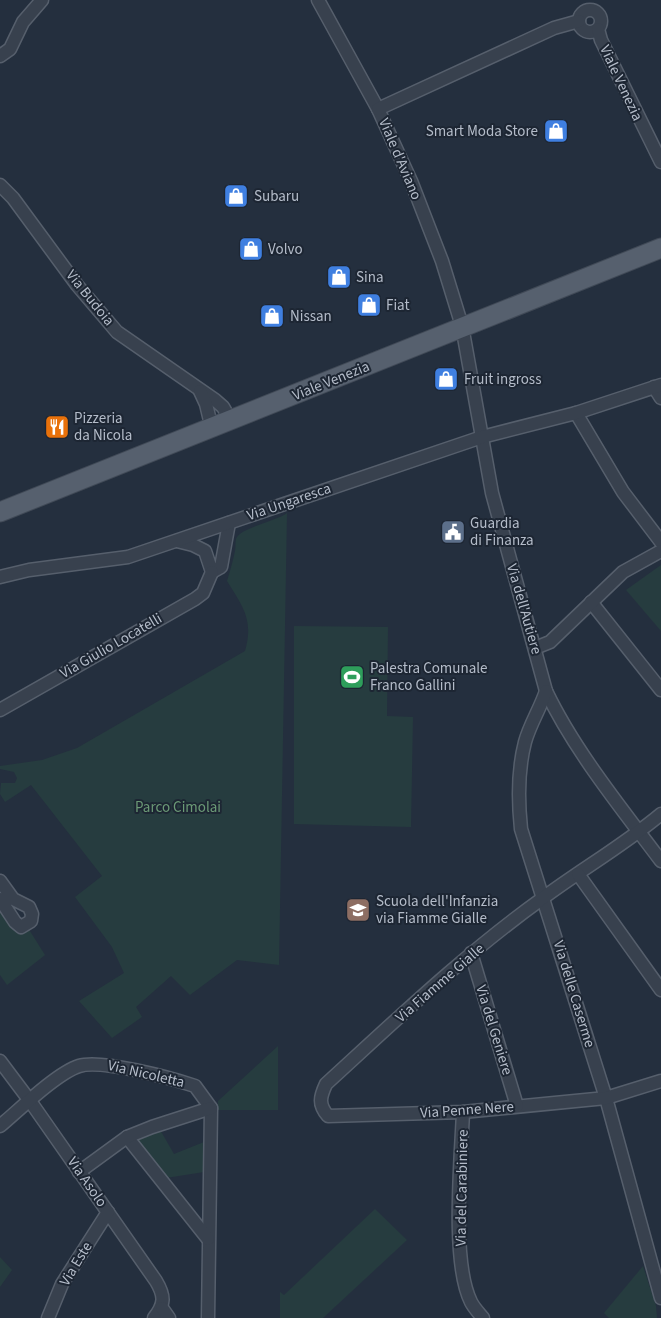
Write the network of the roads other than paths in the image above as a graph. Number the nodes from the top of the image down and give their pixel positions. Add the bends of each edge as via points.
1 (42, 0) edge
2 (318, 0) edge
3 (579, 21) junction
4 (598, 29) junction
5 (0, 56) edge
6 (378, 109) junction
7 (661, 162) edge
8 (0, 185) edge
9 (661, 248) edge
10 (462, 326) junction
11 (659, 390) edge
12 (200, 391) junction
13 (576, 413) junction
14 (231, 421) junction
15 (212, 429) junction
16 (482, 437) junction
17 (0, 512) edge
18 (229, 523) junction
19 (209, 530) junction
20 (176, 541) junction
21 (661, 542) edge
22 (224, 545) junction
23 (205, 551) junction
24 (661, 551) edge
25 (212, 572) junction
26 (0, 577) edge
27 (591, 602) junction
28 (536, 648) junction
29 (661, 690) edge
30 (546, 691) junction
31 (0, 710) edge
32 (661, 814) edge
33 (639, 832) junction
34 (661, 861) edge
35 (578, 874) junction
36 (0, 881) edge
37 (543, 897) junction
38 (0, 900) edge
39 (471, 953) junction
40 (661, 990) edge
41 (0, 1061) edge
42 (661, 1081) edge
43 (606, 1098) junction
44 (30, 1101) junction
45 (517, 1106) junction
46 (211, 1108) junction
47 (463, 1112) junction
48 (328, 1116) joint
49 (0, 1126) edge
50 (127, 1137) junction
51 (79, 1172) junction
52 (108, 1212) junction
53 (208, 1239) junction
54 (661, 1298) edge
55 (166, 1313) edge
56 (48, 1318) edge
57 (154, 1318) edge
58 (208, 1318) edge
59 (482, 1318) edge

1 - 5 street via 23,22 10,49
2 - 6 street, Viale d'Aviano
3 - 4 street via 586,32
3 - 4 street via 585,12 594,11 601,18
3 - 6 street via 554,28
4 - 7 street, Viale Venezia
6 - 10 street, Viale d'Aviano via 438,252
8 - 12 street, Via Budoia via 117,332
9 - 10 main road, Viale Venezia
10 - 14 main road, Viale Venezia
10 - 16 street, Via dell'Autiere
11 - 13 street, Via Ungaresca
12 - 14 street, Via Budoia via 223,407
12 - 15 street
13 - 16 street, Via Ungaresca
13 - 21 street via 623,492
14 - 15 main road, Viale Venezia
15 - 17 main road, Viale Venezia
16 - 18 street, Via Ungaresca
16 - 28 street, Via dell'Autiere via 492,493
18 - 19 street, Via Ungaresca
18 - 22 street
19 - 20 street, Via Ungaresca
19 - 22 street
19 - 23 street
20 - 23 street
20 - 26 street, Via Ungaresca via 128,556
22 - 25 street, Via Giulio Locatelli via 221,567
23 - 25 street
24 - 27 street via 623,572
25 - 31 street, Via Giulio Locatelli via 203,592 195,599
27 - 28 street via 550,642
27 - 29 street
28 - 30 street, Via dell'Autiere
30 - 33 street, Via dell'Autiere via 577,744
30 - 37 street, Via delle Caserme via 526,741 520,799 521,829
32 - 33 street, Via Fiamme Gialle
33 - 34 street, Via dell'Autiere
33 - 35 street, Via Fiamme Gialle
35 - 37 street, Via Fiamme Gialle
35 - 40 street
36 - 38 street via 13,899 29,907 31,921 21,927
37 - 39 street, Via Fiamme Gialle
37 - 43 street, Via delle Caserme
39 - 45 street, Via del Geniere
39 - 48 street, Via Fiamme Gialle via 326,1084 320,1095 320,1106
41 - 44 street, Via Asolo
42 - 43 street, Via Penne Nere
43 - 45 street, Via Penne Nere
43 - 54 street, Via delle Caserme
44 - 46 street, Via Nicoletta via 78,1066 96,1063 195,1086
44 - 49 street, Via Nicoletta
44 - 51 street, Via Asolo
45 - 47 street, Via Penne Nere
46 - 50 street
46 - 53 street
47 - 48 street, Via Penne Nere
47 - 59 street, Via del Carabiniere via 460,1242 471,1302
50 - 51 street
50 - 53 street
51 - 52 street, Via Asolo
52 - 55 street, Via Asolo via 156,1281 163,1294
52 - 56 street, Via Este via 62,1284
53 - 58 street
55 - 57 street, Via Asolo

